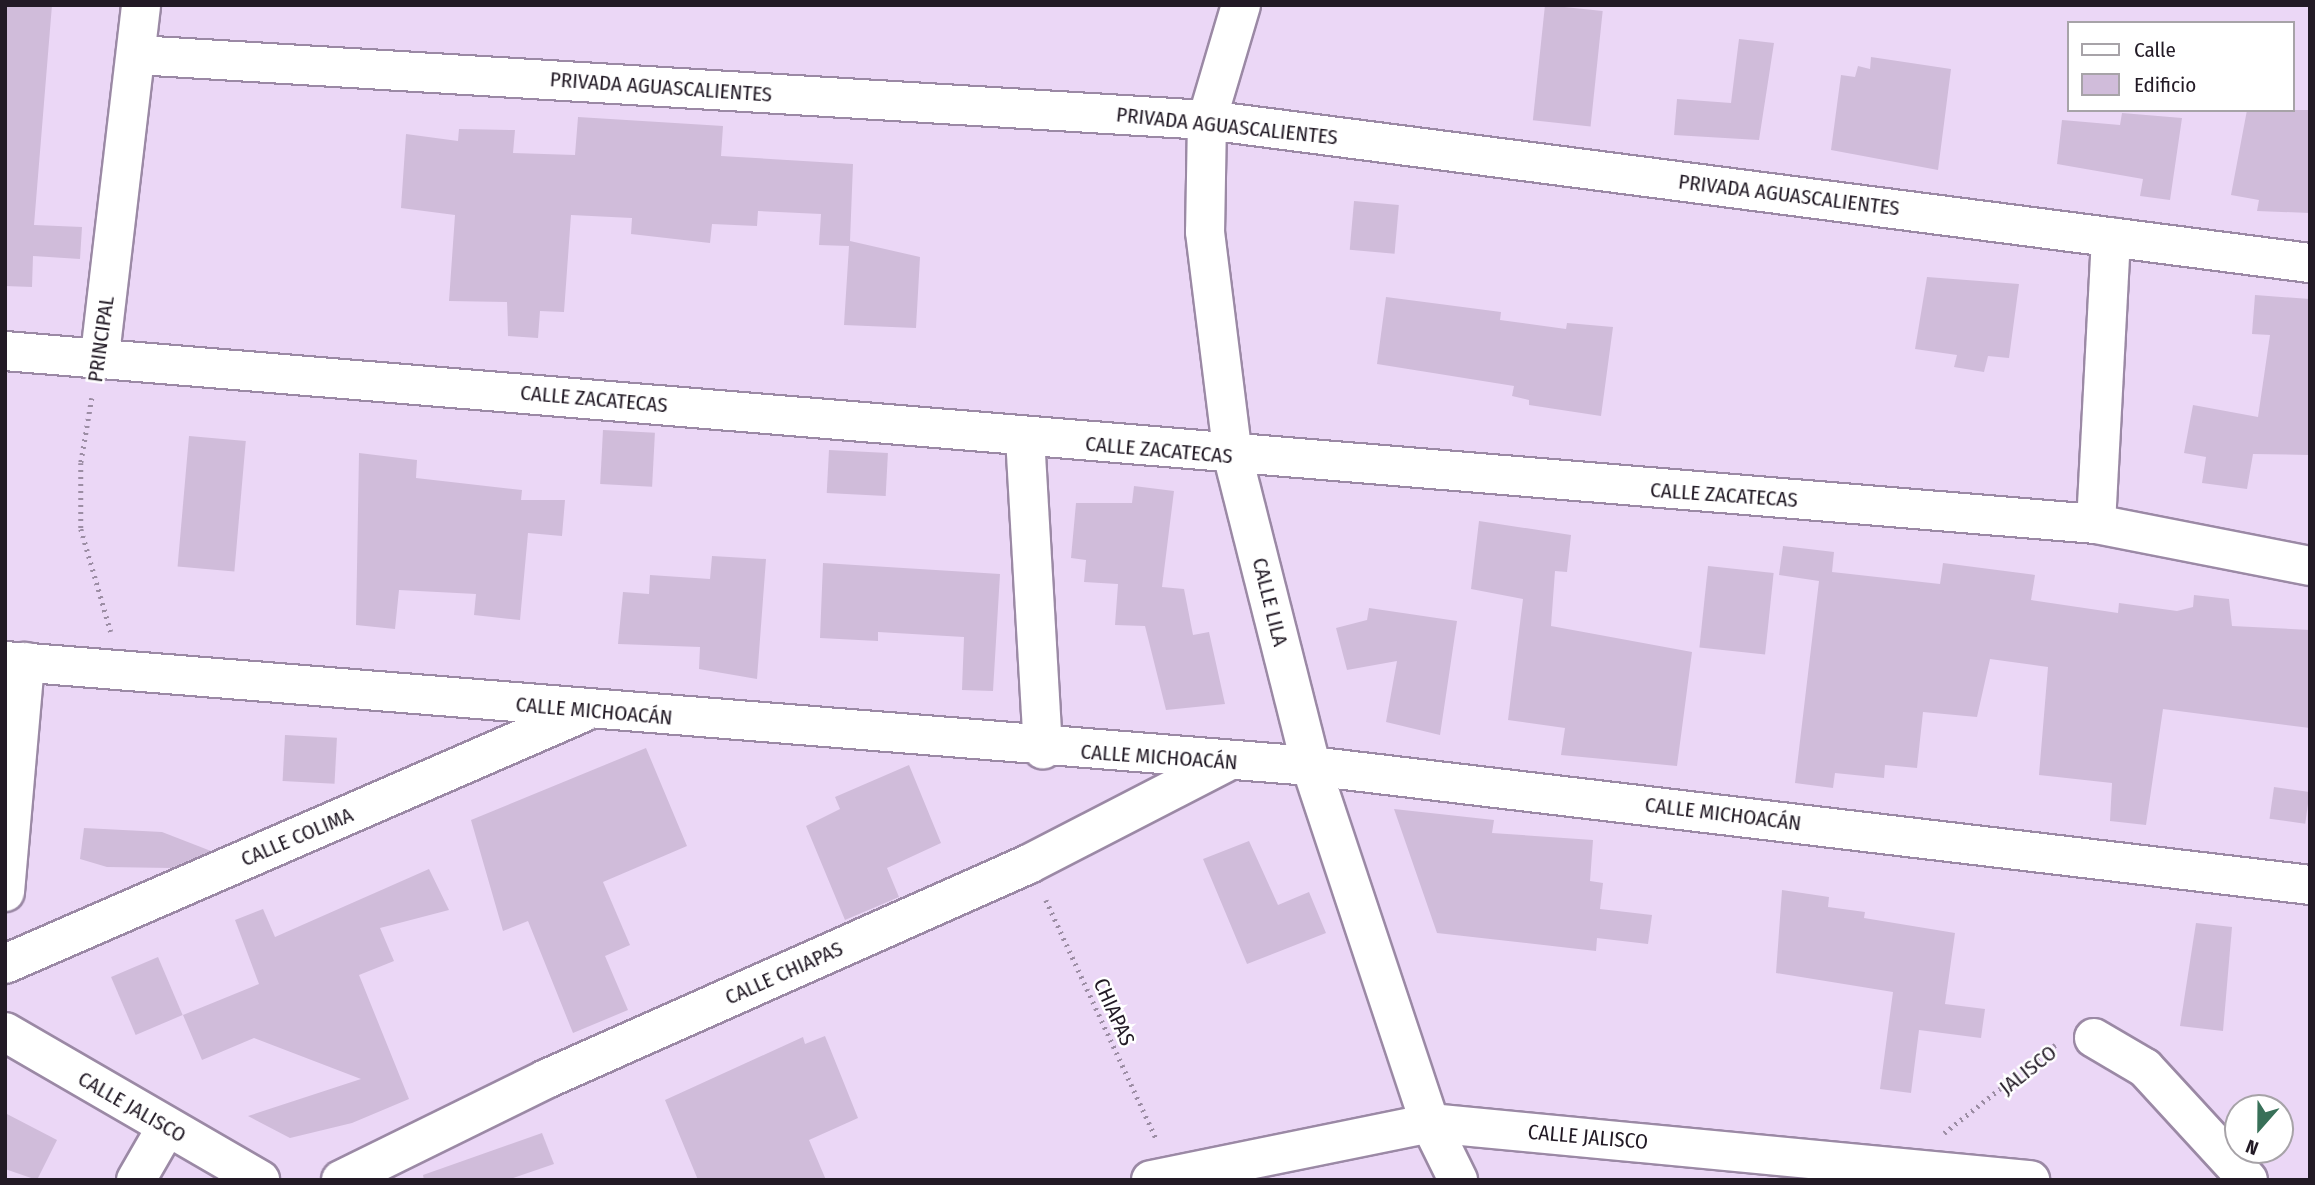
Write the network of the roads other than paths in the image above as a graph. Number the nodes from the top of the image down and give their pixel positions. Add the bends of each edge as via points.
1 (141, 5) edge
2 (1241, 5) edge
3 (137, 55) junction
4 (1207, 120) junction
5 (2111, 237) junction
6 (2310, 262) edge
7 (5, 351) edge
8 (100, 355) junction
9 (1025, 438) junction
10 (1233, 457) junction
11 (2096, 524) junction
12 (2310, 566) edge
13 (15, 662) edge
14 (589, 710) junction
15 (1043, 749) junction
16 (1225, 763) junction
17 (1311, 766) junction
18 (2310, 885) edge
19 (5, 892) edge
20 (5, 964) edge
21 (5, 1032) edge
22 (2094, 1038) road end
23 (1430, 1123) junction
24 (166, 1128) junction
25 (1162, 1176) edge
26 (136, 1180) edge
27 (260, 1180) edge
28 (341, 1180) edge
29 (1458, 1180) edge
30 (2030, 1180) edge
31 (2248, 1180) edge

1 - 3 street, PRINCIPAL
2 - 4 street, CALLE LILA
3 - 4 street, PRIVADA AGUASCALIENTES
3 - 8 street, PRINCIPAL
4 - 5 street, PRIVADA AGUASCALIENTES
4 - 10 street, CALLE LILA via 1205,232
5 - 6 street, PRIVADA AGUASCALIENTES
5 - 11 street
7 - 8 street, CALLE ZACATECAS
8 - 9 street, CALLE ZACATECAS
9 - 10 street, CALLE ZACATECAS
9 - 15 street
10 - 11 street, CALLE ZACATECAS
10 - 17 street, CALLE LILA
11 - 12 street, CALLE ZACATECAS
13 - 14 street, CALLE MICHOACÁN
13 - 19 street
14 - 15 street, CALLE MICHOACÁN
14 - 20 street, CALLE COLIMA
15 - 16 street, CALLE MICHOACÁN
16 - 17 street, CALLE MICHOACÁN
16 - 28 street, CALLE CHIAPAS via 1029,864 546,1079
17 - 18 street, CALLE MICHOACÁN
17 - 23 street, CALLE LILA
21 - 24 street, CALLE JALISCO
22 - 31 street via 2145,1068
23 - 25 street, CALLE JALISCO
23 - 29 street, CALLE LILA
23 - 30 street, CALLE JALISCO
24 - 26 street
24 - 27 street, CALLE JALISCO

